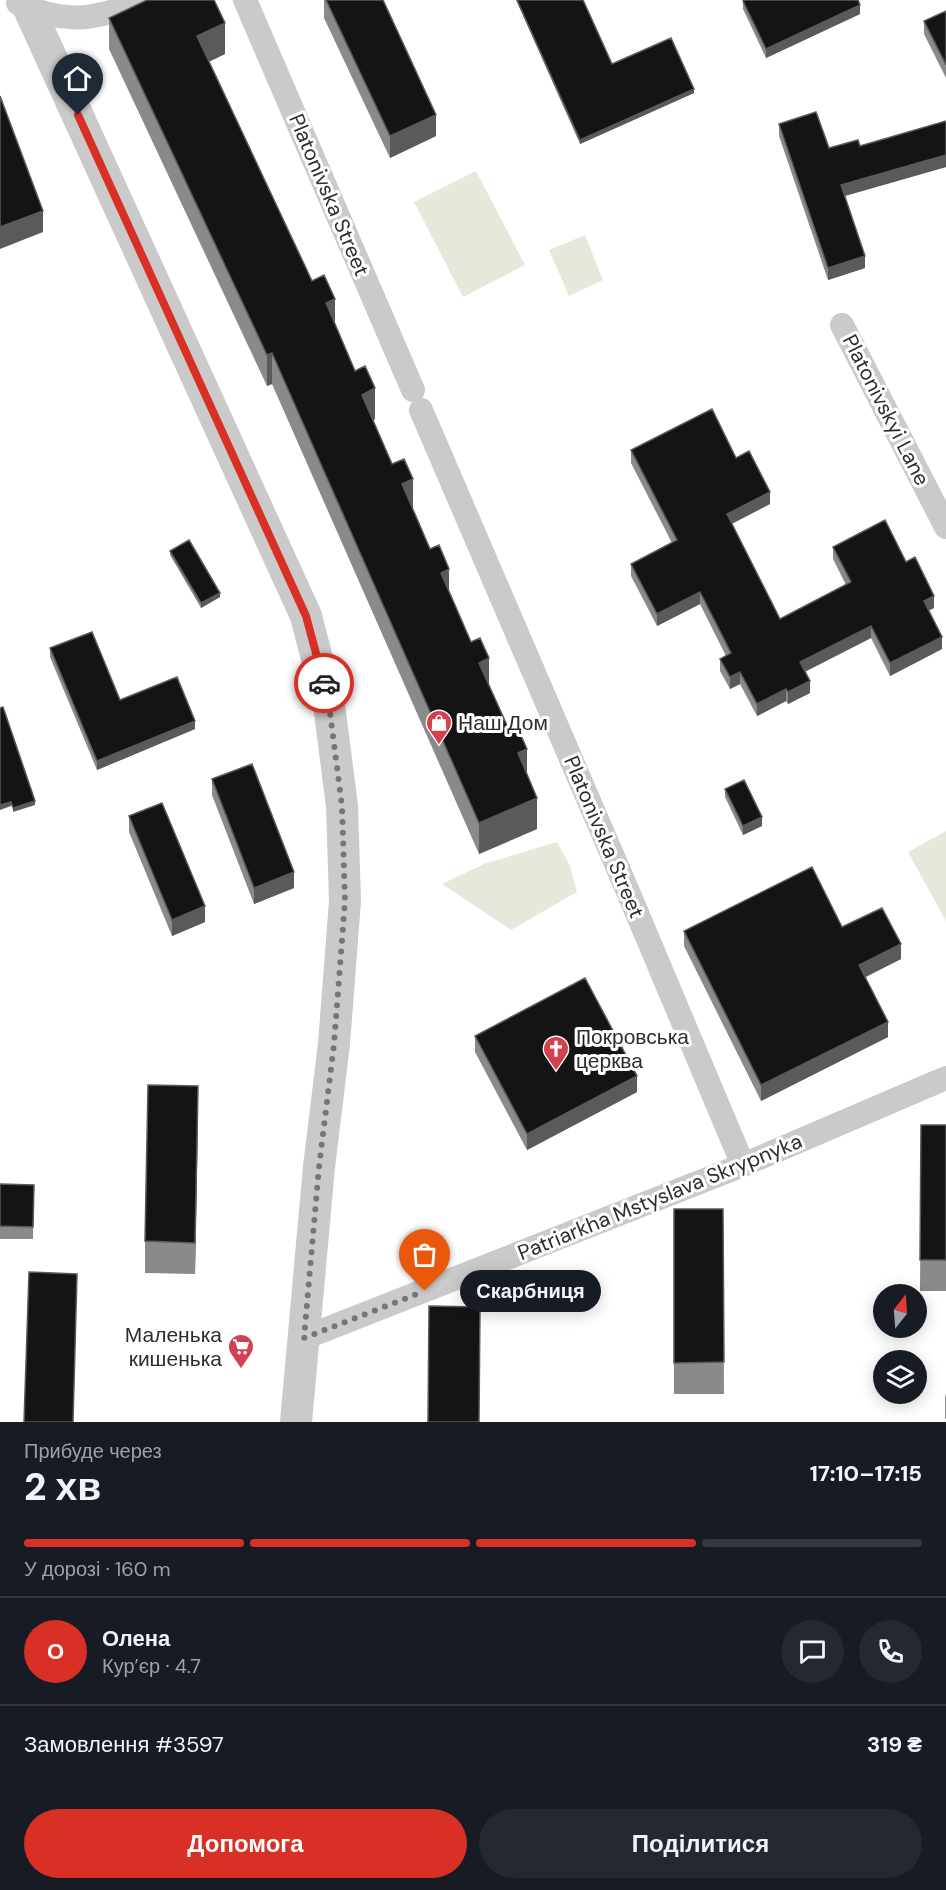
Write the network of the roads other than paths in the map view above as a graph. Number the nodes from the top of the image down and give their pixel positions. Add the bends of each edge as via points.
1 (146, 0) edge
2 (245, 0) edge
3 (22, 3) edge
4 (842, 325) dead end
5 (946, 527) edge
6 (946, 1078) edge
7 (743, 1165) junction
8 (304, 1338) junction
9 (296, 1422) edge

1 - 3 street via 93,17 60,18
2 - 7 street, Platonivska Street
3 - 8 street via 306,616 329,705 342,806 345,901
4 - 5 street, Platonivskyi Lane
6 - 7 street, Patriarkha Mstyslava Skrypnyka
7 - 8 street, Patriarkha Mstyslava Skrypnyka
8 - 9 street

